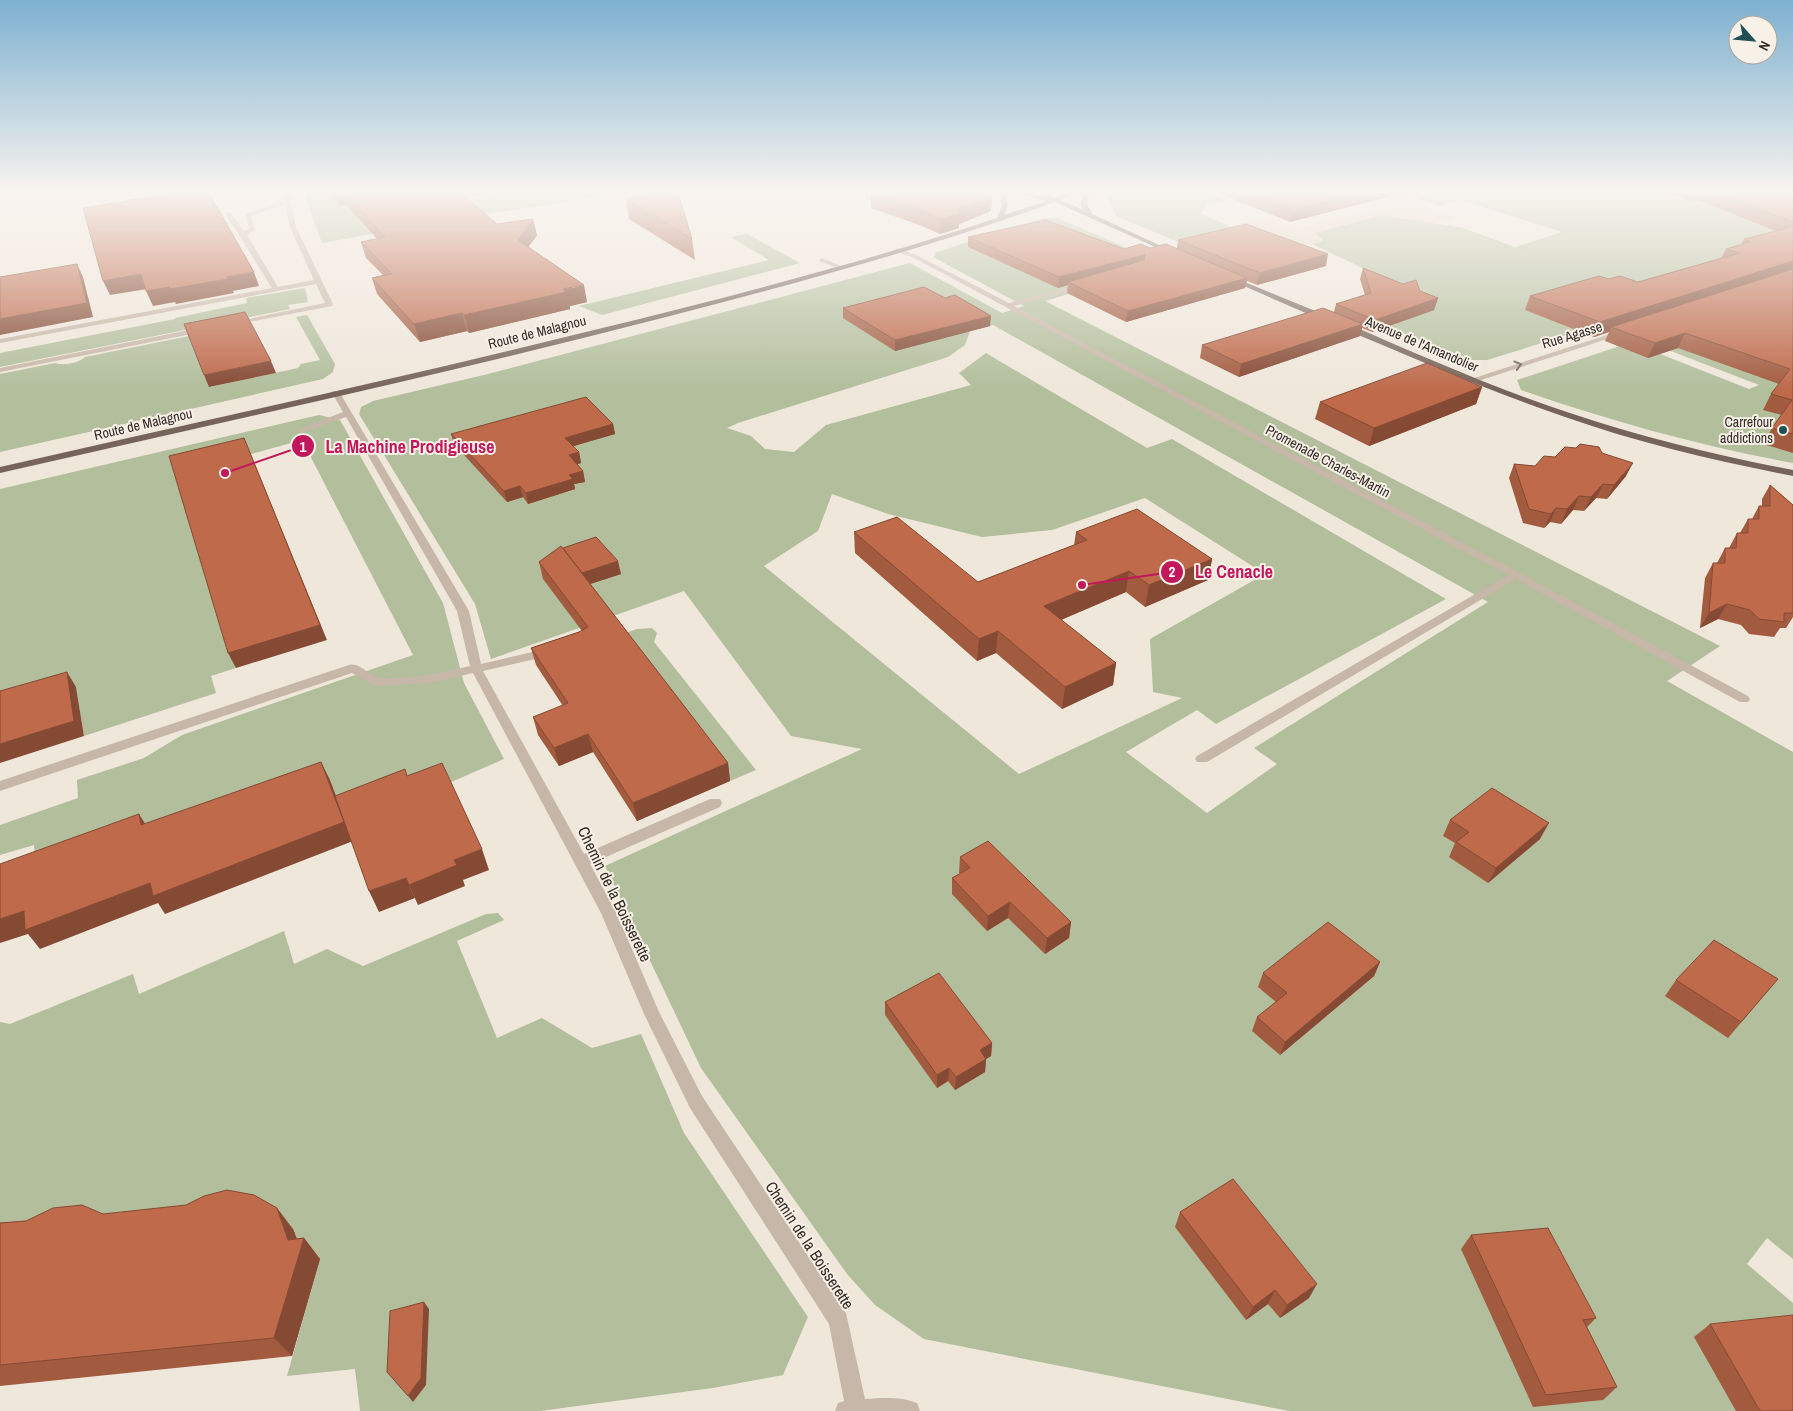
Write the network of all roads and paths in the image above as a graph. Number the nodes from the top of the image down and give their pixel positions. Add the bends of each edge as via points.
1 (258, 259) edge
2 (308, 259) edge
3 (867, 259) edge
4 (919, 259) edge
5 (822, 260) dead end
6 (839, 267) junction
7 (1219, 273) edge
8 (319, 281) junction
9 (1092, 281) edge
10 (276, 289) junction
11 (1007, 306) junction
12 (221, 326) edge
13 (212, 328) edge
14 (1627, 331) edge
15 (0, 341) edge
16 (0, 370) edge
17 (1472, 380) junction
18 (336, 393) junction
19 (348, 413) junction
20 (304, 429) dead end
21 (0, 470) edge
22 (1793, 473) edge
23 (1516, 575) junction
24 (560, 649) edge
25 (477, 670) junction
26 (1744, 700) dead end
27 (1202, 759) dead end
28 (0, 786) edge
29 (715, 804) dead end
30 (581, 862) junction
31 (851, 1410) edge
32 (909, 1411) edge

1 - 10 street
2 - 8 street
3 - 6 main road, Route de Malagnou
4 - 11 street, Promenade Charles-Martin
5 - 6 street
6 - 18 main road, Route de Malagnou via 665,315
7 - 17 main road, Avenue de l'Amandolier
8 - 10 street
8 - 12 street via 329,304
9 - 11 street
10 - 15 street
11 - 23 street, Promenade Charles-Martin
13 - 16 street
17 -> 14 street, Rue Agasse
17 - 22 main road, Avenue de l'Amandolier via 1616,431 1717,458
18 - 19 street, Chemin de la Boisserette
18 - 21 main road, Route de Malagnou
19 - 20 street
19 - 25 street, Chemin de la Boisserette via 463,611
23 - 26 street, Promenade Charles-Martin
23 - 27 street
24 - 25 street
25 - 28 street via 431,679 376,682 353,668
25 - 30 street, Chemin de la Boisserette
29 - 30 street
30 - 31 street, Chemin de la Boisserette via 608,912 652,1014 696,1102 838,1320
31 - 32 street via 893,1408

